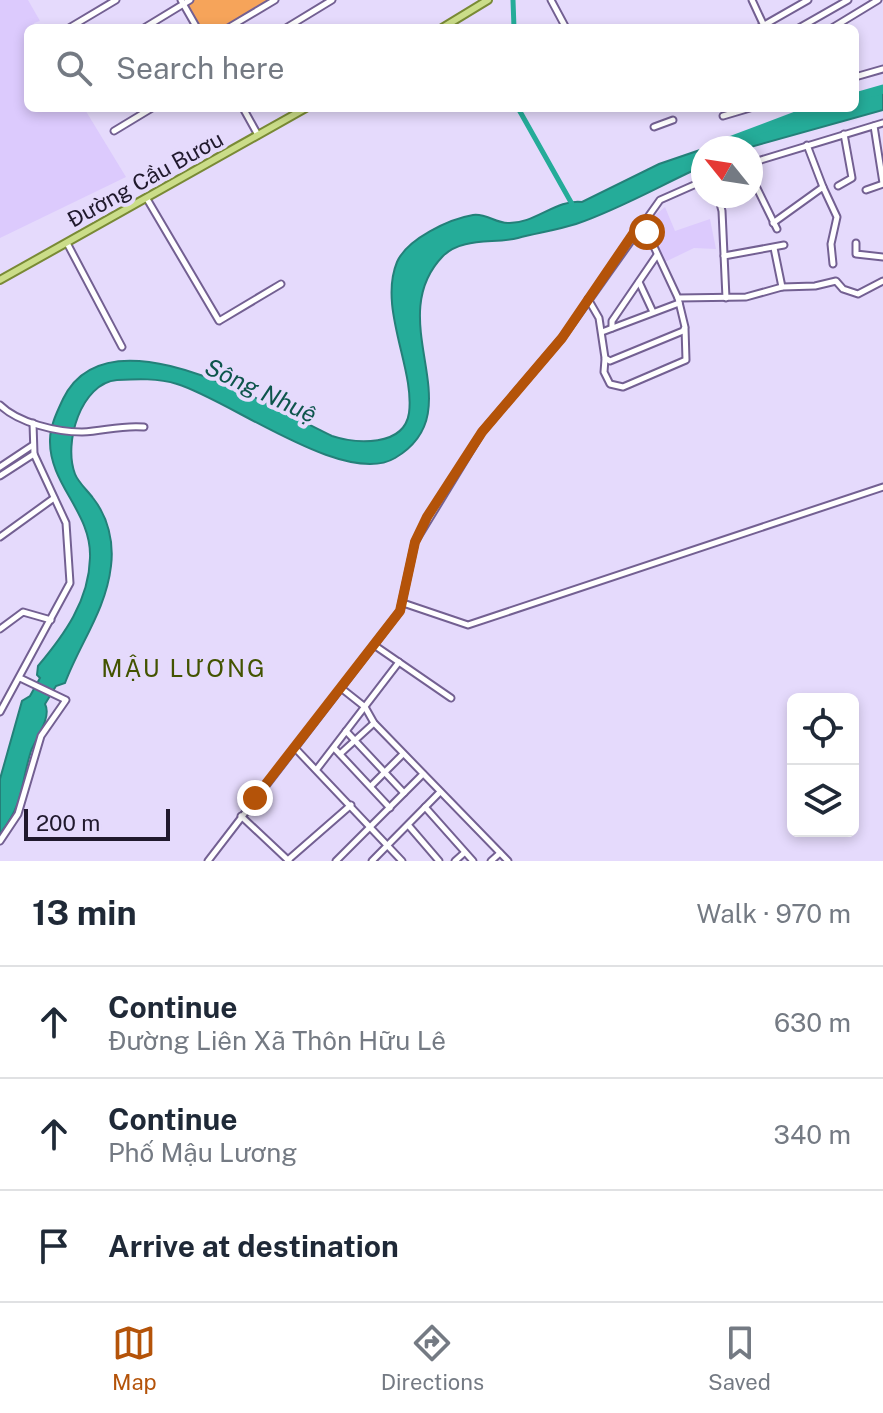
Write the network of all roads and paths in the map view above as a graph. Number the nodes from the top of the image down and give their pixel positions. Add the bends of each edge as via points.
1 (116, 0) edge
2 (275, 0) edge
3 (332, 0) edge
4 (488, 0) edge
5 (551, 0) edge
6 (752, 0) edge
7 (808, 0) edge
8 (848, 0) edge
9 (878, 0) edge
10 (185, 1) edge
11 (870, 2) edge
12 (81, 24) edge
13 (150, 24) edge
14 (195, 24) edge
15 (235, 24) edge
16 (293, 24) edge
17 (449, 24) edge
18 (564, 24) edge
19 (762, 24) edge
20 (768, 24) edge
21 (806, 24) edge
22 (838, 24) edge
23 (883, 69) edge
24 (859, 76) edge
25 (145, 112) edge
26 (245, 112) edge
27 (299, 112) edge
28 (736, 112) edge
29 (723, 116) dead end
30 (673, 120) dead end
31 (883, 123) edge
32 (874, 126) junction
33 (654, 127) dead end
34 (114, 131) dead end
35 (844, 134) junction
36 (258, 135) junction
37 (807, 145) junction
38 (763, 159) edge
39 (883, 183) edge
40 (691, 186) edge
41 (838, 186) dead end
42 (823, 187) junction
43 (866, 190) dead end
44 (147, 199) junction
45 (763, 201) edge
46 (719, 208) edge
47 (639, 225) junction
48 (67, 243) junction
49 (856, 243) dead end
50 (784, 245) dead end
51 (774, 248) junction
52 (657, 255) junction
53 (724, 256) junction
54 (883, 257) edge
55 (833, 264) dead end
56 (0, 280) edge
57 (883, 281) edge
58 (639, 282) junction
59 (281, 284) dead end
60 (782, 287) junction
61 (726, 298) junction
62 (588, 299) junction
63 (679, 300) junction
64 (653, 312) junction
65 (685, 327) junction
66 (612, 328) junction
67 (602, 332) junction
68 (122, 347) dead end
69 (605, 358) junction
70 (0, 405) edge
71 (33, 423) junction
72 (144, 427) dead end
73 (34, 444) junction
74 (34, 454) junction
75 (0, 467) edge
76 (0, 476) edge
77 (883, 487) edge
78 (54, 498) junction
79 (0, 537) edge
80 (403, 603) junction
81 (51, 620) junction
82 (0, 629) edge
83 (374, 645) junction
84 (399, 662) junction
85 (20, 678) junction
86 (341, 688) junction
87 (451, 698) dead end
88 (365, 707) junction
89 (0, 712) edge
90 (374, 723) junction
91 (346, 731) junction
92 (355, 740) junction
93 (295, 748) junction
94 (337, 751) junction
95 (403, 754) junction
96 (317, 769) junction
97 (385, 773) junction
98 (423, 774) junction
99 (371, 786) junction
100 (440, 792) junction
101 (404, 793) junction
102 (351, 805) junction
103 (425, 807) junction
104 (390, 808) junction
105 (241, 816) junction
106 (372, 826) junction
107 (409, 826) junction
108 (0, 841) edge
109 (388, 846) junction
110 (464, 853) junction
111 (500, 853) junction
112 (288, 860) edge
113 (208, 861) edge
114 (336, 861) edge
115 (372, 861) edge
116 (402, 861) edge
117 (439, 861) edge
118 (455, 861) edge
119 (473, 861) edge
120 (491, 861) edge
121 (508, 861) edge

1 - 12 street
2 - 15 street
3 - 16 street
4 - 17 main road
5 - 18 street
6 - 19 street
7 - 20 street
8 - 21 street
9 - 11 street
10 - 13 street
10 - 14 street
11 - 22 street
23 - 24 street
25 - 34 street
26 - 36 street
27 - 36 main road, Đường Cầu Bươu
28 - 29 street
30 - 33 street
31 - 32 street
32 - 35 street
32 - 39 street
35 - 37 street
35 - 41 street via 852,178
36 - 44 main road, Đường Cầu Bươu
37 - 38 street
37 - 42 street
39 - 43 street
40 - 47 street via 660,200
42 - 45 street via 775,226
42 - 55 street via 837,217
44 - 48 main road, Đường Cầu Bươu
44 - 59 street via 219,321
46 - 53 street
47 - 52 street
47 - 62 street
48 - 56 main road, Đường Cầu Bươu
48 - 68 street
49 - 54 street via 856,254
50 - 51 street
51 - 53 street
51 - 60 street
52 - 58 street
52 - 63 street
53 - 61 street
57 - 60 street via 858,294 836,281
58 - 64 street
58 - 66 street
60 - 61 street
61 - 63 street
62 - 67 street
62 - 80 street via 482,432 427,517 415,542
63 - 64 street
63 - 65 street
64 - 66 street
65 - 69 street via 610,361
65 - 69 street via 688,358 623,387 610,384
66 - 67 street
67 - 69 street
70 - 71 street
71 - 72 street via 73,431
71 - 73 street
73 - 74 street
73 - 75 street
74 - 76 street
74 - 78 street
77 - 80 street via 468,625
78 - 79 street
78 - 81 street via 66,523 71,563 70,583
80 - 83 street
81 - 82 street via 23,612
81 - 85 street
83 - 84 street
83 - 86 street
84 - 87 street
84 - 88 street
85 - 89 street
85 - 108 street via 66,700 41,736 19,810
86 - 88 street
86 - 93 street
88 - 90 street
88 - 91 street
90 - 92 street
90 - 95 street
91 - 92 street
91 - 94 street
92 - 94 street
92 - 97 street
93 - 96 street
93 - 105 street
94 - 96 street
94 - 99 street
95 - 97 street
95 - 98 street
96 - 102 street
97 - 99 street
97 - 101 street
98 - 100 street
98 - 101 street
99 - 104 street
100 - 103 street
100 - 111 street
101 - 104 street
102 - 106 street
102 - 112 street
103 - 107 street
103 - 110 street
104 - 106 street
105 - 112 street
105 - 113 street
106 - 109 street
106 - 114 street
107 - 109 street
107 - 117 street
109 - 115 street
109 - 116 street
110 - 118 street
110 - 119 street
111 - 120 street
111 - 121 street

